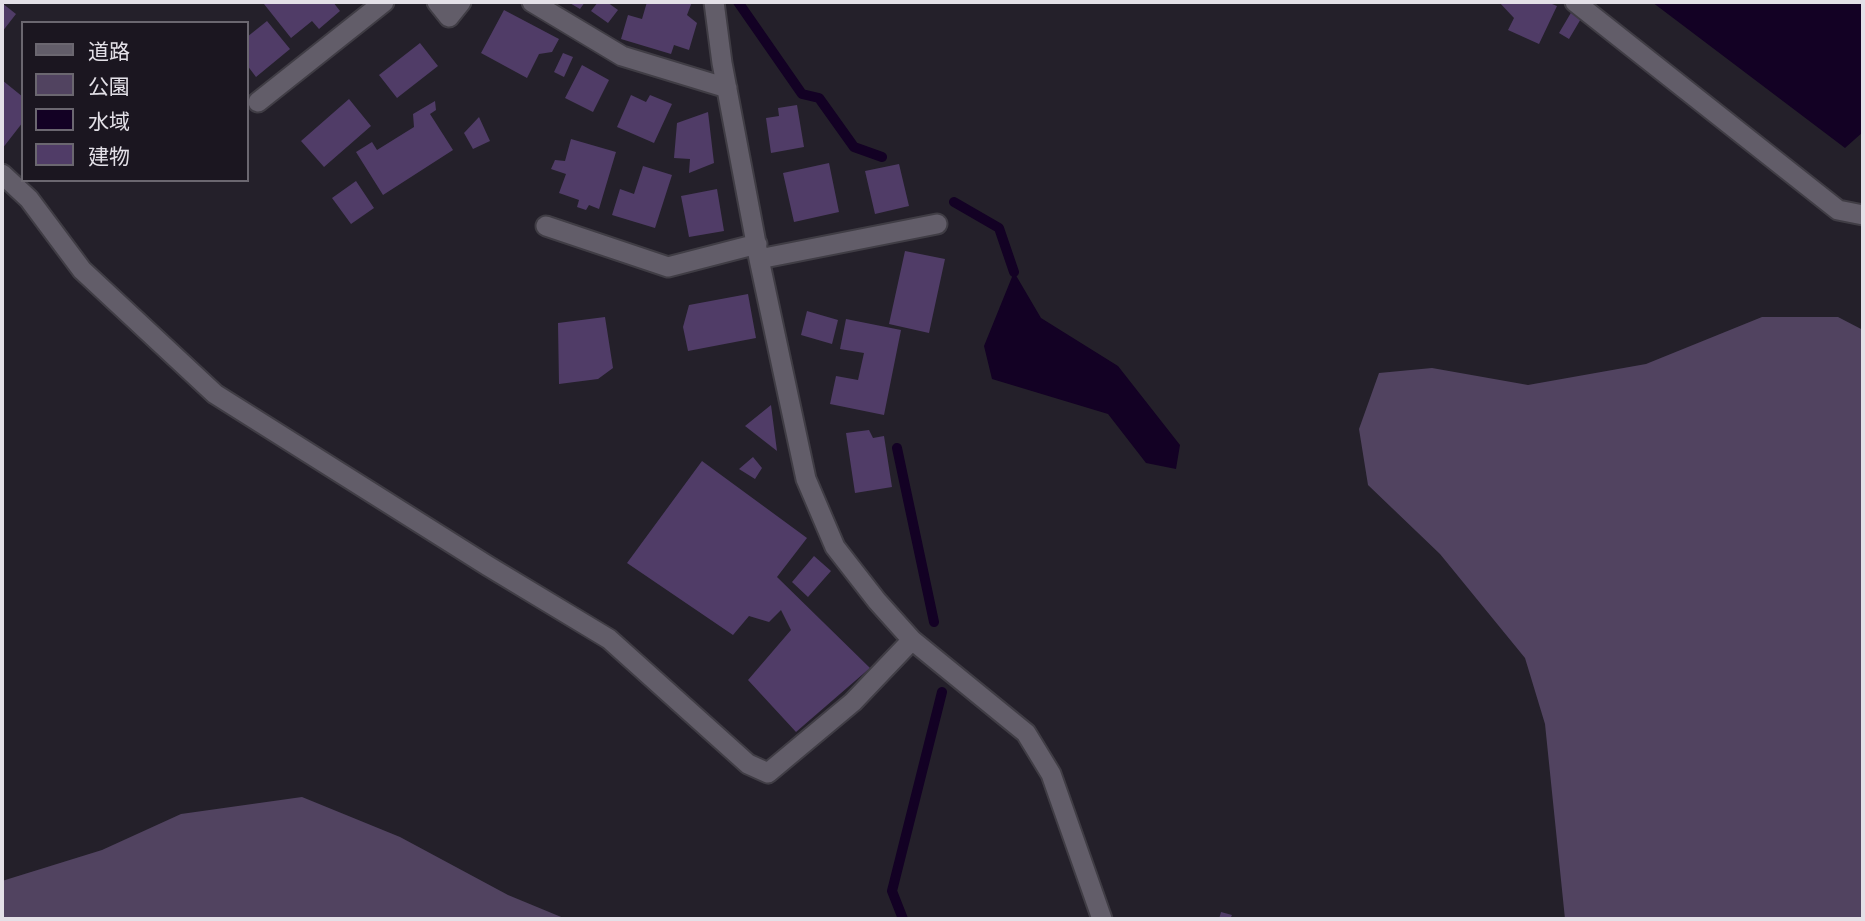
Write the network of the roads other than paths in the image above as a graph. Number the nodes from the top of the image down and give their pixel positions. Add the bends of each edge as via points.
1 (384, 2) edge
2 (437, 2) edge
3 (461, 2) edge
4 (532, 2) edge
5 (715, 2) edge
6 (1575, 2) edge
7 (727, 88) junction
8 (258, 102) dead end
9 (2, 174) edge
10 (1863, 215) edge
11 (937, 224) dead end
12 (546, 226) dead end
13 (758, 251) junction
14 (912, 640) junction
15 (1102, 919) edge

1 - 8 street
2 - 3 street via 449,17
4 - 7 street via 622,56
5 - 7 street
6 - 10 street via 1838,210
7 - 13 street
9 - 14 street via 29,199 82,271 215,394 608,639 748,764 768,773 853,702
11 - 13 street
12 - 13 street via 668,267
13 - 14 street via 806,479 835,547
14 - 15 street via 1026,733 1051,774

